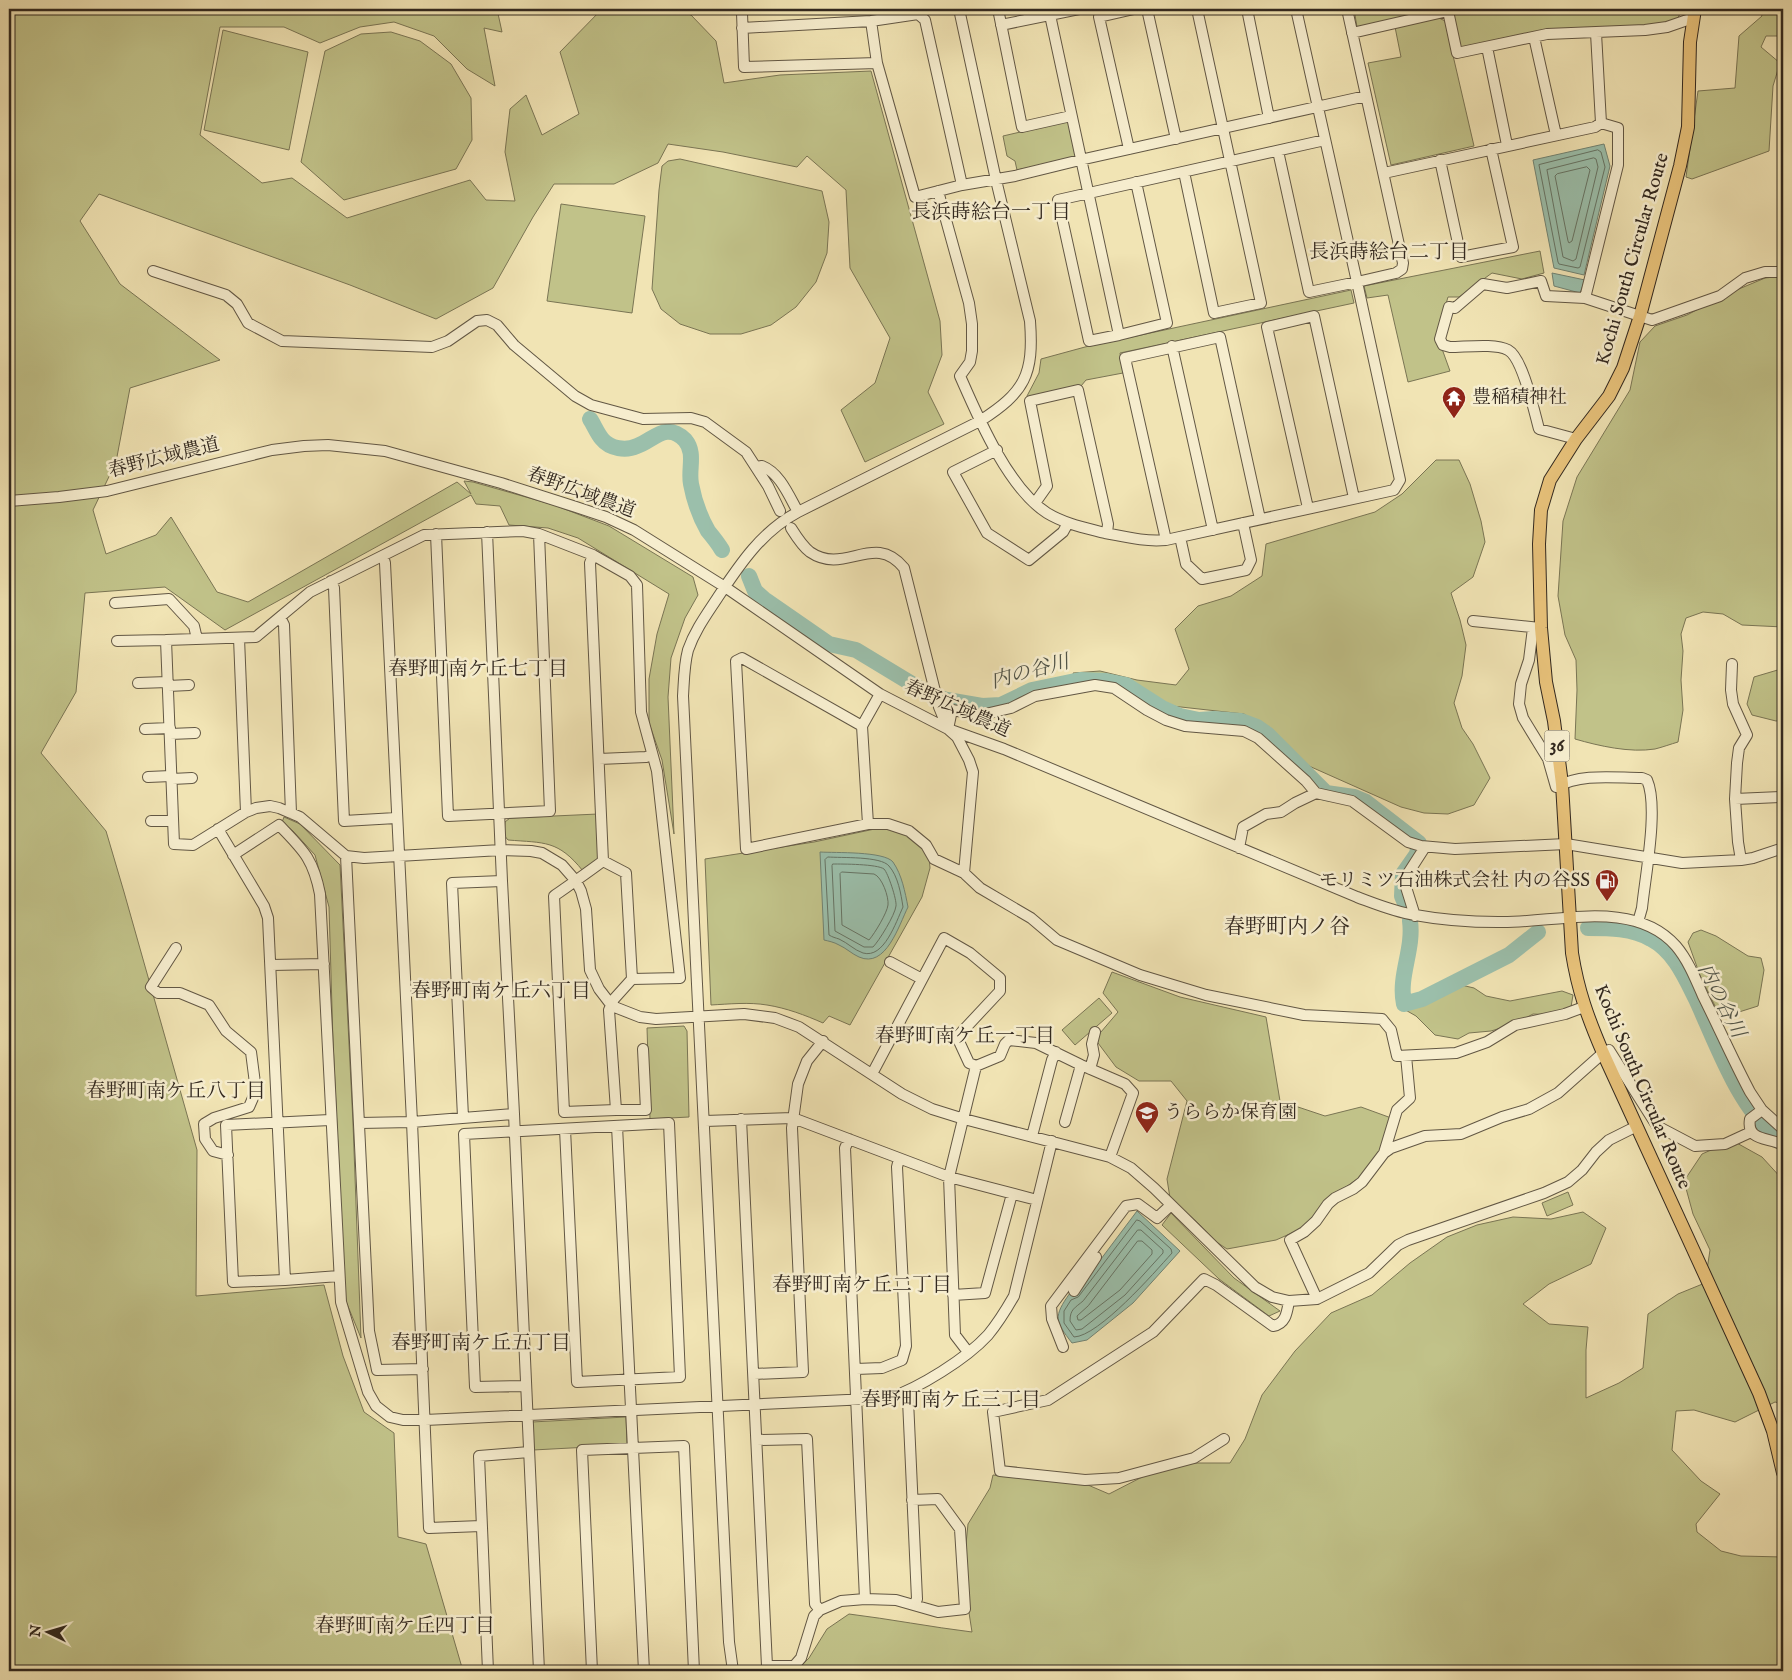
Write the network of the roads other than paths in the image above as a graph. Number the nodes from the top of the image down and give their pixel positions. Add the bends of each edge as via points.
1 (745, 9) edge
2 (959, 9) edge
3 (998, 9) edge
4 (1078, 9) edge
5 (1134, 9) edge
6 (1147, 9) edge
7 (1197, 9) edge
8 (1247, 9) edge
9 (1296, 9) edge
10 (1347, 9) edge
11 (1694, 13) edge
12 (1050, 15) junction
13 (872, 21) junction
14 (1001, 25) junction
15 (742, 28) junction
16 (1352, 32) junction
17 (1596, 33) junction
18 (1534, 37) junction
19 (1487, 47) junction
20 (877, 63) junction
21 (1366, 96) junction
22 (1318, 107) junction
23 (1071, 116) junction
24 (1269, 118) junction
25 (1601, 123) junction
26 (1224, 128) junction
27 (1556, 135) junction
28 (1176, 139) junction
29 (1325, 140) junction
30 (1507, 146) junction
31 (1129, 149) junction
32 (1491, 149) junction
33 (1278, 151) junction
34 (1080, 160) junction
35 (1230, 160) junction
36 (1440, 160) junction
37 (1184, 172) junction
38 (1384, 173) junction
39 (996, 180) junction
40 (1136, 182) junction
41 (962, 185) junction
42 (938, 191) junction
43 (1088, 192) junction
44 (153, 271) dead end
45 (1783, 272) edge
46 (1357, 282) junction
47 (1584, 298) junction
48 (1640, 316) junction
49 (1119, 334) junction
50 (1172, 346) junction
51 (980, 421) junction
52 (1576, 439) junction
53 (997, 450) junction
54 (757, 468) junction
55 (1354, 498) junction
56 (9, 501) edge
57 (1035, 503) junction
58 (1308, 508) junction
59 (780, 511) dead end
60 (798, 512) junction
61 (1260, 518) junction
62 (1243, 523) junction
63 (1068, 524) junction
64 (791, 528) dead end
65 (1213, 530) junction
66 (487, 532) junction
67 (1107, 533) junction
68 (436, 534) junction
69 (539, 534) junction
70 (1180, 537) junction
71 (1166, 540) junction
72 (592, 555) junction
73 (383, 556) junction
74 (331, 581) junction
75 (724, 587) junction
76 (115, 603) dead end
77 (280, 617) junction
78 (1473, 621) dead end
79 (1537, 628) junction
80 (239, 638) junction
81 (197, 639) junction
82 (166, 640) junction
83 (117, 641) dead end
84 (1732, 664) dead end
85 (138, 683) dead end
86 (168, 684) junction
87 (189, 685) dead end
88 (880, 694) junction
89 (862, 726) junction
90 (144, 728) dead end
91 (948, 729) junction
92 (170, 731) junction
93 (195, 733) dead end
94 (652, 755) junction
95 (600, 759) junction
96 (148, 777) dead end
97 (171, 778) junction
98 (192, 778) dead end
99 (1562, 784) junction
100 (1316, 793) junction
101 (1782, 797) edge
102 (1735, 799) junction
103 (246, 812) junction
104 (291, 813) junction
105 (499, 814) junction
106 (396, 818) junction
107 (150, 821) dead end
108 (173, 821) junction
109 (868, 824) junction
110 (218, 829) junction
111 (1566, 844) junction
112 (1420, 846) junction
113 (1239, 848) junction
114 (1783, 848) edge
115 (501, 850) junction
116 (233, 855) junction
117 (346, 856) junction
118 (398, 856) junction
119 (1648, 858) junction
120 (1741, 860) junction
121 (603, 861) junction
122 (964, 873) junction
123 (502, 881) junction
124 (576, 881) junction
125 (1416, 916) junction
126 (1570, 918) junction
127 (1638, 922) junction
128 (176, 948) dead end
129 (890, 962) dead end
130 (324, 964) junction
131 (271, 966) junction
132 (632, 979) junction
133 (922, 979) junction
134 (612, 1006) junction
135 (1584, 1007) junction
136 (700, 1016) junction
137 (1095, 1032) dead end
138 (823, 1041) junction
139 (643, 1049) dead end
140 (1056, 1052) junction
141 (1603, 1052) junction
142 (1406, 1056) junction
143 (976, 1066) junction
144 (1085, 1067) junction
145 (872, 1074) junction
146 (616, 1110) junction
147 (1760, 1111) junction
148 (514, 1114) junction
149 (463, 1117) junction
150 (793, 1118) junction
151 (964, 1119) junction
152 (330, 1120) junction
153 (741, 1120) junction
154 (705, 1121) junction
155 (412, 1122) junction
156 (1065, 1122) dead end
157 (278, 1123) junction
158 (360, 1123) junction
159 (617, 1126) junction
160 (1637, 1126) junction
161 (565, 1129) junction
162 (1783, 1129) edge
163 (514, 1131) junction
164 (1751, 1132) junction
165 (1032, 1136) junction
166 (849, 1139) junction
167 (1052, 1142) junction
168 (1783, 1145) edge
169 (1384, 1153) junction
170 (228, 1155) junction
171 (1110, 1157) junction
172 (899, 1159) junction
173 (949, 1177) junction
174 (1012, 1194) junction
175 (1037, 1200) junction
176 (1171, 1204) junction
177 (1120, 1214) junction
178 (339, 1276) junction
179 (285, 1280) junction
180 (1074, 1290) dead end
181 (953, 1295) junction
182 (1317, 1299) junction
183 (1289, 1301) junction
184 (1063, 1347) dead end
185 (968, 1352) junction
186 (856, 1369) junction
187 (423, 1370) junction
188 (754, 1374) junction
189 (629, 1379) junction
190 (526, 1386) junction
191 (906, 1392) junction
192 (856, 1399) junction
193 (755, 1404) junction
194 (718, 1406) junction
195 (630, 1410) junction
196 (528, 1416) junction
197 (425, 1420) junction
198 (757, 1440) junction
199 (1224, 1440) dead end
200 (632, 1448) junction
201 (529, 1452) junction
202 (1783, 1473) edge
203 (912, 1500) junction
204 (481, 1526) junction
205 (866, 1600) junction
206 (914, 1605) junction
207 (820, 1610) junction
208 (488, 1671) edge
209 (539, 1671) edge
210 (592, 1671) edge
211 (644, 1671) edge
212 (694, 1671) edge
213 (733, 1671) edge

1 - 15 street
2 - 39 street
3 - 14 street
4 - 12 street
5 - 31 street via 1099,17
6 - 28 street
7 - 26 street
8 - 24 street
9 - 22 street
10 - 16 street
11 - 17 street via 1666,27
11 - 48 main road, Kochi South Circular Route / 36 via 1688,127
12 - 14 street
12 - 23 street
13 - 15 street
13 - 20 street
13 - 41 street via 918,14 925,20
14 - 23 street via 1022,127
15 - 20 street via 744,67
16 - 19 street via 1448,11 1457,53
16 - 21 street
17 - 18 street
17 - 25 street
18 - 19 street
18 - 27 street
19 - 30 street
20 - 42 street via 915,197
21 - 22 street
21 - 38 street
22 - 24 street
22 - 29 street
23 - 34 street
24 - 26 street
25 - 27 street
25 - 47 street via 1618,128 1618,165
26 - 28 street
26 - 35 street
27 - 30 street
28 - 31 street
29 - 33 street
29 - 46 street
30 - 32 street
31 - 34 street
32 - 36 street
32 - 36 street via 1513,247 1461,257
33 - 35 street
33 - 46 street via 1308,292
34 - 39 street
34 - 43 street
35 - 37 street
35 - 37 street via 1261,303 1214,313
36 - 38 street
37 - 40 street
38 - 46 street via 1402,269 1396,274
39 - 41 street
39 - 51 street via 1030,321 1032,343 1024,380 1013,396
40 - 43 street
40 - 49 street via 1167,323
41 - 42 street
42 - 51 street via 972,324 970,362 960,376
43 - 49 street
43 - 49 street via 1058,200 1064,228 1089,341
44 - 54 street via 226,295 237,304 248,322 282,341 432,347 487,320 497,325 514,345 575,396 591,405 643,419 691,418 705,422 746,452
45 - 48 street via 1766,272 1745,278 1720,296 1652,320
46 - 55 street via 1400,480 1394,490
47 - 48 street
47 - 52 street via 1546,296 1541,281 1507,288 1482,284 1455,308 1449,307 1440,339 1442,346 1499,347 1515,355 1521,365 1539,428
48 - 52 main road, Kochi South Circular Route / 36 via 1624,368 1609,396
50 - 61 street via 1220,337
50 - 65 street
50 - 71 street via 1125,358
51 - 53 street
51 - 60 street
52 - 79 main road, Kochi South Circular Route / 36 via 1550,480 1541,510
53 - 57 street via 1017,484
53 - 63 street via 954,472 986,533 1029,560
54 - 59 street
54 - 60 street via 768,468 785,488
55 - 58 street
55 - 58 street via 1314,316 1267,327
56 - 75 street, 春野広域農道 via 106,491 272,450 328,445 359,447 385,451 501,483 606,517 634,530
57 - 63 street
57 - 67 street via 1047,486 1030,401 1078,390 1108,524
58 - 61 street
60 - 75 street via 758,542
61 - 62 street
62 - 65 street
62 - 70 street via 1251,560 1246,570 1202,579 1186,564
63 - 67 street
64 - 91 street via 810,552 825,559 838,561 875,552 896,559 904,568 934,691
65 - 70 street
66 - 68 street
66 - 69 street via 523,530
66 - 105 street
67 - 71 street via 1150,542
68 - 73 street via 424,535
68 - 105 street via 448,816
69 - 72 street
69 - 105 street via 550,811
70 - 71 street
72 - 94 street via 630,576 636,585 641,712
72 - 95 street
73 - 74 street
73 - 106 street
74 - 77 street via 310,592
74 - 106 street via 334,588 344,821
75 - 88 street, 春野広域農道
75 - 136 street via 698,626 684,672
76 - 81 street via 168,599 194,626
77 - 80 street via 256,637
77 - 104 street via 284,625
78 - 79 street
79 - 99 main road, Kochi South Circular Route / 36
79 - 99 street via 1521,684 1519,704 1523,718 1548,759 1556,787
80 - 81 street
80 - 103 street
81 - 82 street
82 - 83 street
82 - 86 street
84 - 102 street via 1733,704 1747,734 1739,748
85 - 86 street
86 - 87 street
86 - 92 street
88 - 89 street
88 - 91 street, 春野広域農道
89 - 109 street
89 - 109 street via 742,658 736,661 746,849
90 - 92 street
91 - 100 street via 952,710 980,715 1011,708 1035,696 1095,685 1114,688 1166,720 1185,726 1244,731 1258,738
91 - 113 street, 春野広域農道 via 1004,749
91 - 122 street via 957,737 973,772
92 - 93 street
92 - 97 street
94 - 95 street
94 - 132 street via 657,771 680,978
95 - 121 street
96 - 97 street
97 - 98 street
97 - 108 street
99 - 111 main road, Kochi South Circular Route / 36
99 - 119 street via 1591,778 1647,780 1653,812
100 - 112 street via 1352,801
100 - 113 street via 1243,827
101 - 102 street
102 - 120 street
103 - 104 street via 270,806
103 - 110 street
104 - 117 street
105 - 115 street
106 - 118 street
107 - 108 street
108 - 110 street via 174,844 193,845
109 - 122 street via 888,824 909,831 926,845 934,859
110 - 116 street
111 - 112 street via 1455,849
111 - 119 street
111 - 126 main road, Kochi South Circular Route / 36
112 - 125 street via 1405,884
113 - 125 street, 春野広域農道 via 1357,897
114 - 120 street
115 - 118 street
115 - 123 street
115 - 124 street via 542,853 562,865
116 - 130 street via 279,825 305,852 316,874 320,894
116 - 131 street via 266,912
117 - 118 street
117 - 158 street
118 - 155 street
119 - 120 street via 1682,863
119 - 127 street
121 - 124 street
121 - 132 street via 626,873
122 - 142 street via 980,888 1031,918 1057,940 1093,956 1140,975 1206,995 1304,1015 1382,1019 1391,1030 1398,1056
123 - 148 street
123 - 149 street via 452,883
124 - 134 street via 586,909 590,970
124 - 146 street via 554,896 564,1112
125 - 126 street, 春野広域農道 via 1498,922
126 - 127 street, 春野広域農道 via 1616,917
126 - 135 main road, Kochi South Circular Route / 36 via 1572,954
127 - 147 street, 春野広域農道 via 1656,930 1676,946
128 - 170 street via 151,987 158,993 180,993 209,1005 226,1030 250,1052 256,1092 249,1107 204,1124 205,1139 213,1152
129 - 133 street
130 - 131 street
130 - 152 street
131 - 157 street
132 - 134 street via 614,998
133 - 143 street via 944,938 970,953 1000,978 1000,991 957,1036 969,1063
133 - 145 street
134 - 136 street via 640,1017 656,1019
134 - 146 street via 609,1010
135 - 141 main road, Kochi South Circular Route / 36
135 - 142 street via 1515,1025 1487,1042 1456,1053
136 - 138 street via 744,1014 775,1018
136 - 154 street
137 - 144 street via 1094,1054
138 - 145 street
138 - 150 street via 807,1061 798,1084
139 - 146 street via 646,1110
140 - 143 street via 1036,1043 1009,1040 1000,1056
140 - 144 street
140 - 165 street
141 - 160 main road, Kochi South Circular Route / 36
141 - 164 street via 1609,1050 1657,1126 1695,1146 1724,1144
141 - 169 street via 1558,1093 1529,1109 1461,1134 1424,1136
142 - 169 street via 1410,1098 1397,1110
143 - 151 street
144 - 156 street
144 - 171 street via 1125,1084 1133,1092
145 - 151 street via 932,1109
147 - 162 street, 春野広域農道
147 - 164 street via 1750,1119
148 - 149 street
148 - 163 street
149 - 155 street
150 - 153 street
150 - 166 street
150 - 188 street via 803,1372
151 - 165 street
151 - 173 street
152 - 157 street
152 - 178 street
153 - 154 street
153 - 188 street
154 - 194 street
155 - 158 street
155 - 187 street
157 - 170 street via 226,1125
157 - 179 street
158 - 187 street via 369,1331 377,1370
159 - 161 street
159 - 189 street
159 - 189 street via 669,1123 680,1377
160 - 182 street via 1609,1140 1568,1182 1408,1240 1398,1245 1369,1273
160 - 202 main road, Kochi South Circular Route / 36 via 1759,1393
161 - 163 street
161 - 189 street via 577,1382
163 - 190 street
163 - 190 street via 464,1134 475,1387
164 - 168 street
165 - 167 street
166 - 172 street
166 - 186 street via 845,1148
167 - 171 street
167 - 175 street
169 - 182 street via 1362,1182 1334,1198 1316,1221 1290,1240
170 - 179 street via 233,1282
171 - 176 street via 1131,1168
172 - 173 street
172 - 186 street via 906,1346 902,1360 882,1368
173 - 174 street
173 - 181 street
174 - 175 street
174 - 181 street via 985,1293
175 - 185 street via 1014,1296 998,1323
176 - 177 street via 1157,1218 1138,1204 1126,1206
176 - 183 street via 1255,1287 1272,1297
177 - 180 street via 1122,1217
177 - 184 street via 1051,1306 1052,1319
178 - 179 street
178 - 197 street via 344,1315 368,1392 376,1406 390,1417
181 - 185 street via 955,1335
182 - 183 street
183 - 199 street via 1287,1315 1273,1326 1204,1279 1153,1332 1048,1400 993,1412 1000,1471 1085,1480 1119,1478 1194,1458
185 - 191 street via 931,1379
186 - 192 street
187 - 197 street
188 - 193 street
189 - 195 street
190 - 196 street
191 - 192 street via 889,1398
191 - 203 street
192 - 193 street
192 - 205 street
193 - 194 street
193 - 198 street
194 - 195 street
194 - 213 street
195 - 196 street
195 - 200 street
196 - 197 street
196 - 201 street
197 - 204 street via 429,1528
198 - 207 street via 807,1439 815,1604
198 - 207 street via 768,1666 794,1666 801,1658 814,1616
200 - 210 street via 582,1450
200 - 211 street
200 - 212 street via 684,1446
201 - 204 street via 478,1456
201 - 209 street
203 - 206 street via 917,1599
203 - 206 street via 938,1499 960,1529 965,1609 938,1612
204 - 208 street
205 - 206 street via 896,1600
205 - 207 street via 841,1601

